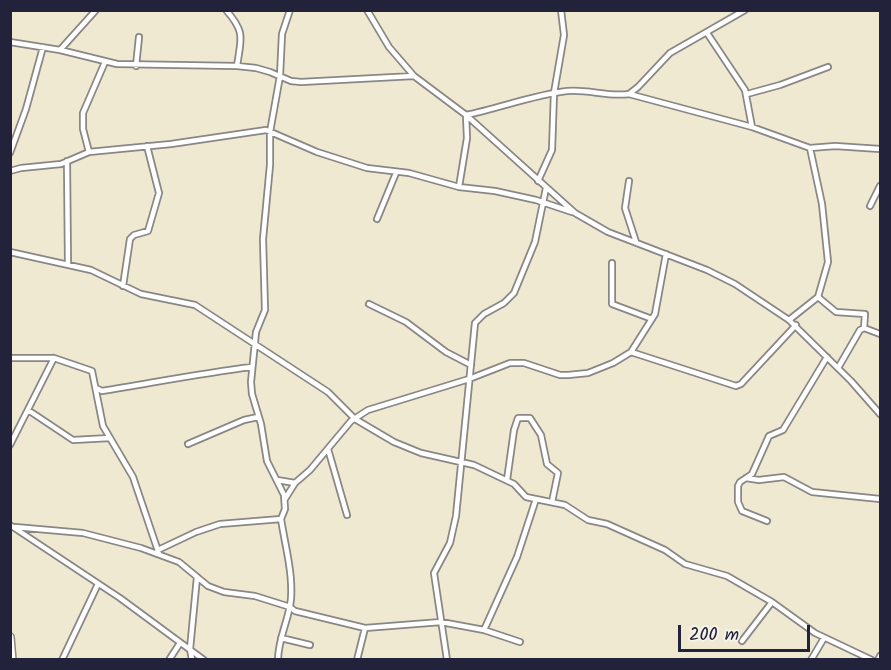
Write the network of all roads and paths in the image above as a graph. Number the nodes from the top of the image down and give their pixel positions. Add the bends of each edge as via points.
1 (96, 10) edge
2 (226, 10) edge
3 (290, 10) edge
4 (367, 10) edge
5 (561, 10) edge
6 (745, 10) edge
7 (707, 33) junction
8 (139, 37) dead end
9 (10, 42) edge
10 (43, 46) junction
11 (60, 50) junction
12 (105, 62) junction
13 (136, 66) junction
14 (237, 66) junction
15 (828, 67) dead end
16 (280, 76) junction
17 (414, 76) junction
18 (554, 93) junction
19 (628, 94) junction
20 (747, 94) junction
21 (466, 115) junction
22 (752, 127) junction
23 (270, 132) junction
24 (147, 146) junction
25 (810, 148) junction
26 (880, 149) edge
27 (89, 152) junction
28 (10, 153) edge
29 (66, 161) junction
30 (10, 171) edge
31 (396, 173) junction
32 (538, 181) junction
33 (629, 181) dead end
34 (880, 186) edge
35 (459, 187) junction
36 (546, 188) junction
37 (543, 202) junction
38 (870, 206) dead end
39 (574, 213) junction
40 (377, 219) dead end
41 (636, 242) junction
42 (10, 252) edge
43 (666, 254) junction
44 (612, 263) dead end
45 (68, 265) junction
46 (123, 286) junction
47 (818, 297) junction
48 (369, 304) dead end
49 (652, 319) junction
50 (789, 320) junction
51 (796, 325) junction
52 (864, 328) junction
53 (256, 332) junction
54 (880, 334) edge
55 (243, 336) junction
56 (256, 344) junction
57 (631, 352) junction
58 (827, 357) junction
59 (10, 358) edge
60 (54, 358) junction
61 (471, 365) junction
62 (252, 367) junction
63 (838, 368) junction
64 (469, 379) junction
65 (95, 387) junction
66 (102, 391) junction
67 (97, 397) junction
68 (28, 410) junction
69 (880, 414) edge
70 (258, 417) junction
71 (355, 419) junction
72 (110, 438) junction
73 (188, 444) dead end
74 (10, 446) edge
75 (328, 449) junction
76 (461, 462) junction
77 (746, 478) junction
78 (277, 480) junction
79 (507, 480) junction
80 (295, 483) junction
81 (880, 498) edge
82 (285, 499) junction
83 (536, 500) junction
84 (552, 502) junction
85 (347, 515) dead end
86 (281, 519) junction
87 (767, 521) dead end
88 (13, 526) edge
89 (158, 552) junction
90 (196, 577) junction
91 (98, 584) junction
92 (772, 602) junction
93 (290, 607) junction
94 (441, 622) junction
95 (365, 628) junction
96 (484, 630) junction
97 (10, 637) edge
98 (281, 638) junction
99 (825, 638) junction
100 (742, 641) dead end
101 (520, 642) dead end
102 (180, 643) junction
103 (310, 645) dead end
104 (190, 650) junction
105 (12, 660) edge
106 (62, 660) edge
107 (169, 660) edge
108 (192, 660) edge
109 (204, 660) edge
110 (278, 660) edge
111 (357, 660) edge
112 (447, 660) edge
113 (811, 660) edge
114 (872, 660) edge

1 - 11 street
2 - 14 street via 242,33
3 - 16 street via 282,34
4 - 17 street via 389,47
5 - 18 street via 564,35
6 - 7 street
7 - 19 street via 670,53
7 - 20 street
8 - 13 street
9 - 10 street
10 - 11 street
10 - 28 street
11 - 12 street
12 - 13 street
12 - 27 street via 83,113
13 - 14 street
14 - 16 street
15 - 20 street
16 - 17 street via 301,82
16 - 23 street
17 - 21 street
18 - 19 street
18 - 21 street
18 - 32 street via 552,150
19 - 22 street
20 - 22 street
21 - 32 street
21 - 35 street
22 - 25 street
23 - 24 street via 258,130
23 - 31 street via 317,152
23 - 53 street via 263,239 266,310
24 - 27 street
24 - 46 street via 158,200 148,231 130,239
25 - 26 street
25 - 47 street via 822,204 828,262
27 - 29 street
29 - 30 street
29 - 45 street
31 - 35 street
31 - 40 street
32 - 36 street
33 - 41 street via 625,208
34 - 38 street
35 - 37 street
36 - 37 street
36 - 39 street
37 - 39 street
37 - 61 street via 535,242 514,293 475,323
39 - 41 street
41 - 43 street
42 - 45 street
43 - 49 street
43 - 50 street via 735,284
44 - 49 street via 612,304
45 - 46 street via 99,273
46 - 55 street via 148,296 195,305
47 - 50 street
47 - 52 street via 836,312 865,314
48 - 61 street via 406,322
49 - 57 street
50 - 51 street
51 - 57 street via 736,386
51 - 58 street
52 - 54 street
52 - 63 street
53 - 55 street
53 - 56 street
55 - 56 street
56 - 62 street
56 - 71 street via 328,392
57 - 64 street via 579,375 560,375 517,362
58 - 63 street
58 - 77 street via 783,430 769,436 752,474
59 - 60 street
60 - 65 street via 92,371
60 - 68 street
61 - 64 street
62 - 66 street
62 - 70 street via 252,394
63 - 69 street
64 - 71 street via 368,410
64 - 76 street
65 - 66 street
65 - 67 street
66 - 67 street
67 - 72 street via 100,418
68 - 72 street via 73,440
68 - 74 street
70 - 73 street
70 - 78 street via 267,460
71 - 75 street
71 - 76 street via 394,442
72 - 89 street via 133,477
75 - 80 street
75 - 85 street
76 - 79 street
76 - 94 street via 450,543 434,573
77 - 81 street via 784,477 812,492
77 - 87 street via 738,486 739,505 742,511
78 - 80 street
78 - 82 street
79 - 83 street via 526,497
79 - 84 street via 515,426 518,418 530,418 541,435 547,464 558,473
80 - 82 street
82 - 86 street
83 - 84 street
83 - 96 street via 515,564
84 - 92 street via 571,507 588,520 641,538 685,564 727,576
86 - 89 street via 220,524
86 - 93 street via 291,582
88 - 89 street via 83,533
88 - 91 street
89 - 90 street via 179,562
90 - 93 street via 216,590
90 - 104 street
91 - 102 street
91 - 106 street
92 - 99 street
92 - 100 street
93 - 95 street
93 - 98 street
94 - 95 street
94 - 96 street
94 - 112 street
95 - 111 street
96 - 101 street
97 - 105 street
98 - 103 street
98 - 110 street
99 - 113 street
99 - 114 street
102 - 104 street
102 - 107 street
104 - 108 street
104 - 109 street

